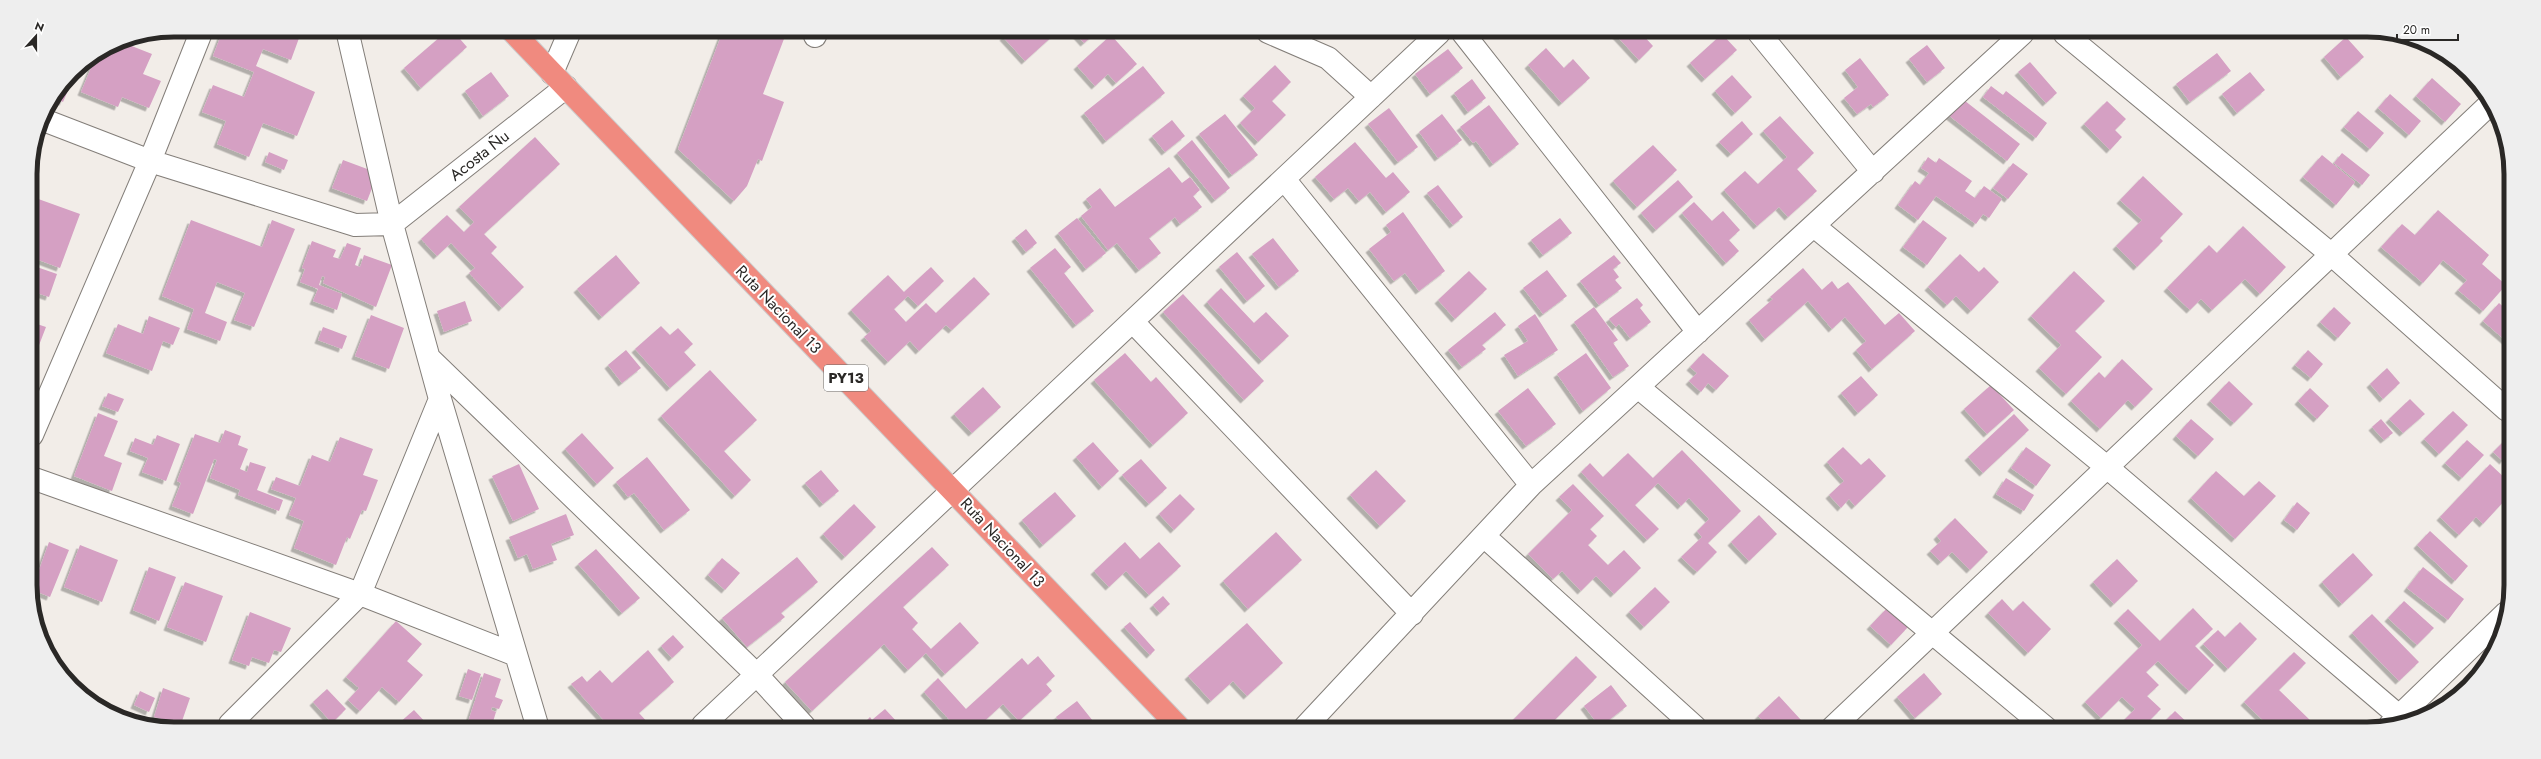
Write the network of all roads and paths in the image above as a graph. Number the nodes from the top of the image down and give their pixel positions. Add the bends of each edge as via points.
1 (199, 37) edge
2 (349, 37) edge
3 (518, 37) edge
4 (569, 37) edge
5 (1280, 37) edge
6 (1435, 37) edge
7 (1466, 37) edge
8 (1762, 37) edge
9 (2019, 37) edge
10 (2069, 37) edge
11 (559, 80) junction
12 (1371, 97) junction
13 (2487, 107) edge
14 (47, 121) edge
15 (150, 161) junction
16 (1872, 172) junction
17 (1284, 179) junction
18 (392, 224) junction
19 (1814, 226) junction
20 (2332, 255) junction
21 (1133, 322) junction
22 (1698, 332) junction
23 (429, 358) junction
24 (1638, 387) junction
25 (440, 399) junction
26 (2504, 407) edge
27 (37, 423) edge
28 (2108, 468) junction
29 (37, 480) edge
30 (1531, 485) junction
31 (954, 490) junction
32 (1484, 536) junction
33 (360, 594) junction
34 (1412, 614) junction
35 (2499, 621) edge
36 (1933, 634) junction
37 (516, 655) junction
38 (757, 675) junction
39 (2403, 717) edge
40 (2396, 718) edge
41 (232, 722) edge
42 (536, 722) edge
43 (706, 722) edge
44 (800, 722) edge
45 (1174, 722) edge
46 (1309, 722) edge
47 (1689, 722) edge
48 (1838, 722) edge
49 (2039, 722) edge

1 - 15 street
2 - 18 street
3 - 11 highway, Ruta Nacional 13 / PY13
4 - 11 street, Acosta Ñu
5 - 12 street via 1328,58
6 - 12 street
7 - 22 street
8 - 16 street
9 - 16 street
10 - 20 street
11 - 18 street, Acosta Ñu
11 - 31 highway, Ruta Nacional 13 / PY13
12 - 17 street
13 - 20 street
14 - 15 street
15 - 18 street via 355,225
15 - 27 street
16 - 19 street
17 - 21 street
17 - 30 street
18 - 23 street
19 - 22 street
19 - 28 street
20 - 26 street
20 - 28 street
21 - 31 street
21 - 34 street
22 - 24 street
23 - 25 street
23 - 38 street
24 - 30 street
24 - 36 street
25 - 33 street
25 - 37 street
28 - 36 street
28 - 40 street
29 - 33 street
30 - 32 street
31 - 38 street
31 - 45 highway, Ruta Nacional 13 / PY13
32 - 34 street
32 - 47 street
33 - 37 street
33 - 41 street
34 - 46 street
35 - 39 street
36 - 48 street
36 - 49 street
37 - 42 street
38 - 43 street
38 - 44 street

